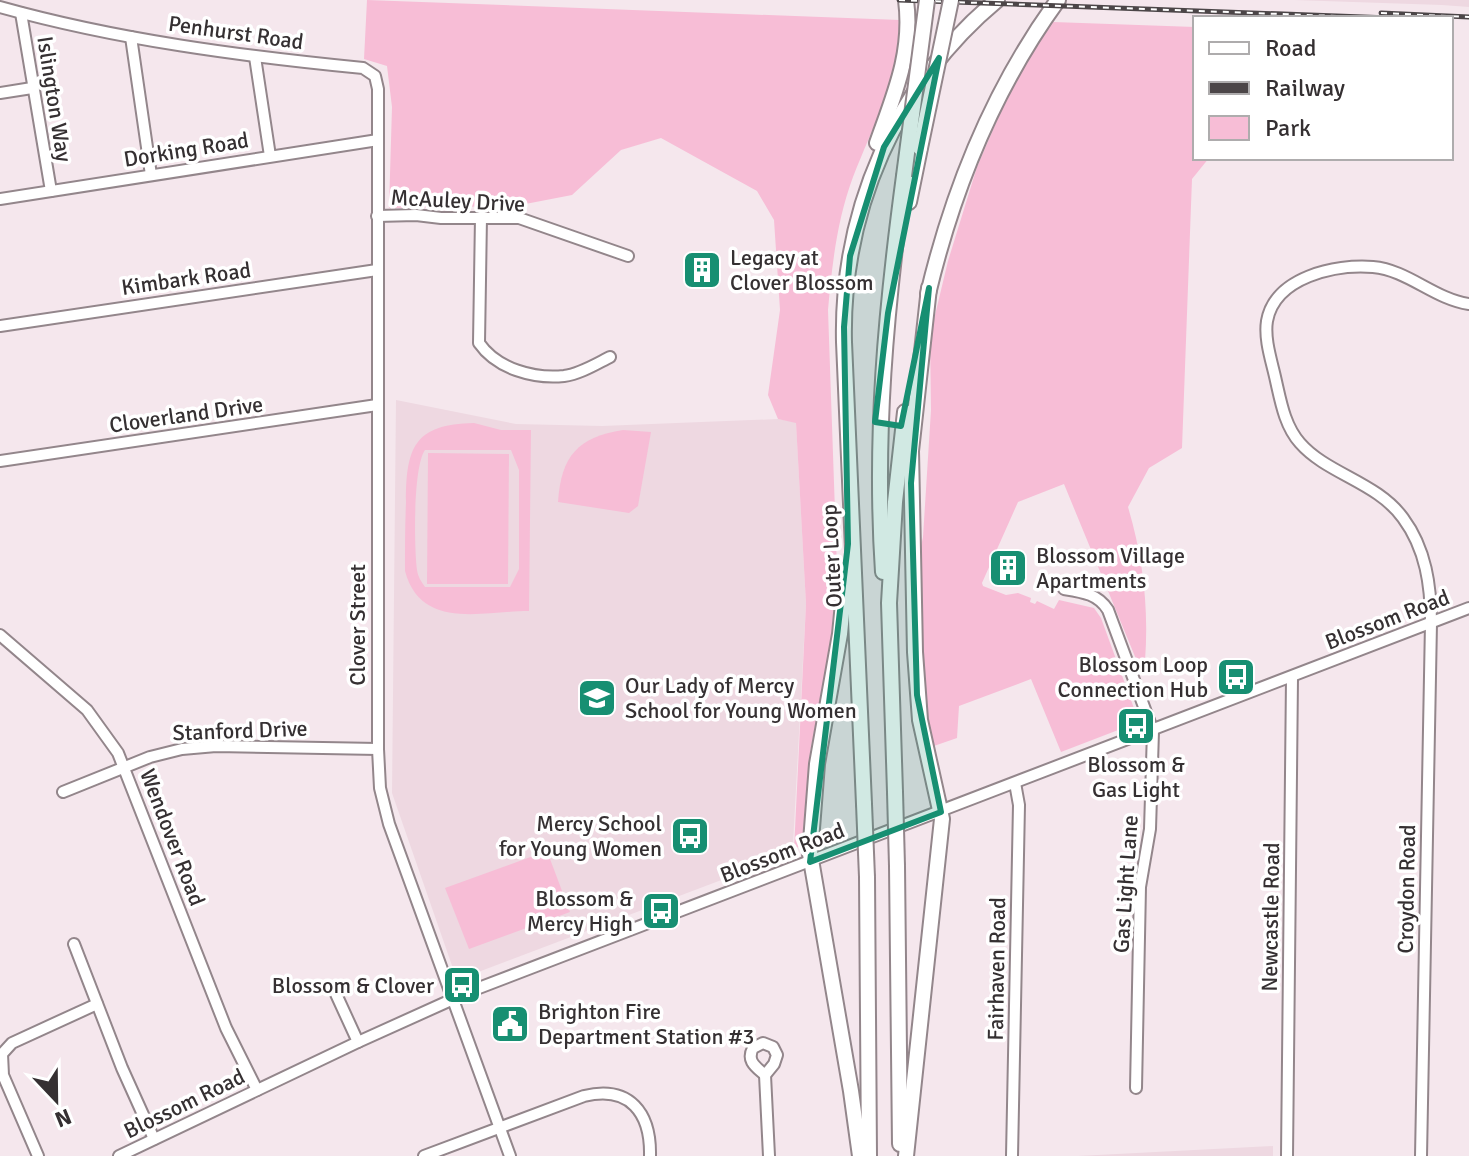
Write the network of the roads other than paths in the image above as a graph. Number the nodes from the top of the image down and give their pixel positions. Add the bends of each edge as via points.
1 (906, 0) edge
2 (927, 0) edge
3 (951, 0) edge
4 (997, 0) edge
5 (1058, 0) edge
6 (0, 7) edge
7 (21, 13) junction
8 (131, 37) junction
9 (255, 57) junction
10 (373, 73) joint
11 (32, 88) junction
12 (0, 93) edge
13 (378, 140) junction
14 (270, 156) junction
15 (151, 175) junction
16 (51, 191) junction
17 (0, 199) edge
18 (377, 216) junction
19 (481, 217) junction
20 (855, 228) junction
21 (628, 256) dead end
22 (377, 270) junction
23 (929, 288) junction
24 (1469, 304) edge
25 (888, 313) junction
26 (0, 326) edge
27 (610, 357) dead end
28 (377, 405) junction
29 (0, 461) edge
30 (851, 500) junction
31 (1064, 589) dead end
32 (1469, 608) edge
33 (1431, 623) junction
34 (0, 635) edge
35 (890, 676) junction
36 (1292, 678) junction
37 (1153, 731) junction
38 (378, 749) junction
39 (124, 767) junction
40 (1015, 783) junction
41 (63, 792) dead end
42 (941, 812) junction
43 (810, 862) junction
44 (74, 944) dead end
45 (336, 994) dead end
46 (453, 999) junction
47 (97, 1004) junction
48 (358, 1042) junction
49 (765, 1075) dead end
50 (1136, 1088) dead end
51 (257, 1090) junction
52 (500, 1127) junction
53 (154, 1139) junction
54 (38, 1156) edge
55 (119, 1156) edge
56 (424, 1156) edge
57 (510, 1156) edge
58 (650, 1156) edge
59 (769, 1156) edge
60 (860, 1156) edge
61 (869, 1156) edge
62 (900, 1156) edge
63 (906, 1156) edge
64 (1012, 1156) edge
65 (1287, 1156) edge
66 (1421, 1156) edge

1 - 20 highway via 908,39 902,71 867,172
2 - 25 highway, bridge
3 - 25 highway, bridge
4 - 20 highway, Outer Loop via 955,39 911,96 878,159
5 - 23 highway via 1018,59 979,137
6 - 7 street, Penhurst Road
7 - 8 street, Penhurst Road
7 - 11 street, Islington Way
8 - 9 street, Penhurst Road
8 - 15 street
9 - 10 street, Penhurst Road
9 - 14 street
10 - 13 street, Clover Street
11 - 12 street
11 - 16 street, Islington Way
13 - 14 street, Dorking Road
13 - 18 street, Clover Street
14 - 15 street, Dorking Road
15 - 16 street, Dorking Road
16 - 17 street, Dorking Road
18 - 19 street, McAuley Drive
18 - 22 street, Clover Street
19 - 21 street, McAuley Drive via 519,218
19 - 27 street via 479,343 486,353 533,375 565,376
20 - 30 highway, Outer Loop via 844,327
22 - 26 street, Kimbark Road
22 - 28 street, Clover Street
23 - 35 highway via 897,474
23 - 42 highway via 912,437 912,545 918,703
24 - 33 street, Croydon Road via 1395,271 1357,267 1291,285 1277,299 1267,324 1282,407 1293,433 1305,448 1376,493 1403,519 1428,573
25 - 35 highway via 878,471
28 - 29 street, Cloverland Drive
28 - 38 street, Clover Street
30 - 43 highway via 843,607 817,764
30 - 61 highway, Outer Loop, bridge via 867,877
31 - 37 street via 1093,595 1108,610
32 - 33 street, Blossom Road
33 - 36 street, Blossom Road
33 - 66 street, Croydon Road
34 - 39 street, Wendover Road via 87,710
35 - 62 highway, bridge
36 - 37 street, Blossom Road
36 - 65 street, Newcastle Road
37 - 40 street, Blossom Road
37 - 50 street, Gas Light Lane via 1150,829 1140,887
38 - 39 street, Stanford Drive via 197,747
38 - 46 street, Clover Street via 386,815
39 - 41 street, Stanford Drive
39 - 51 street, Wendover Road via 226,1028
40 - 42 street, Blossom Road
40 - 64 street, Fairhaven Road via 1019,805
42 - 43 street, Blossom Road
42 - 63 highway
43 - 46 street, Blossom Road
43 - 60 highway
44 - 47 street
45 - 48 street
46 - 48 street, Blossom Road
46 - 52 street, Clover Street
47 - 53 street
47 - 54 street via 12,1043 2,1054 3,1075
48 - 51 street, Blossom Road
49 - 59 street
51 - 53 street, Blossom Road
52 - 56 street
52 - 57 street, Clover Street
52 - 58 street via 584,1096 608,1094 628,1100 642,1115
53 - 55 street, Blossom Road

